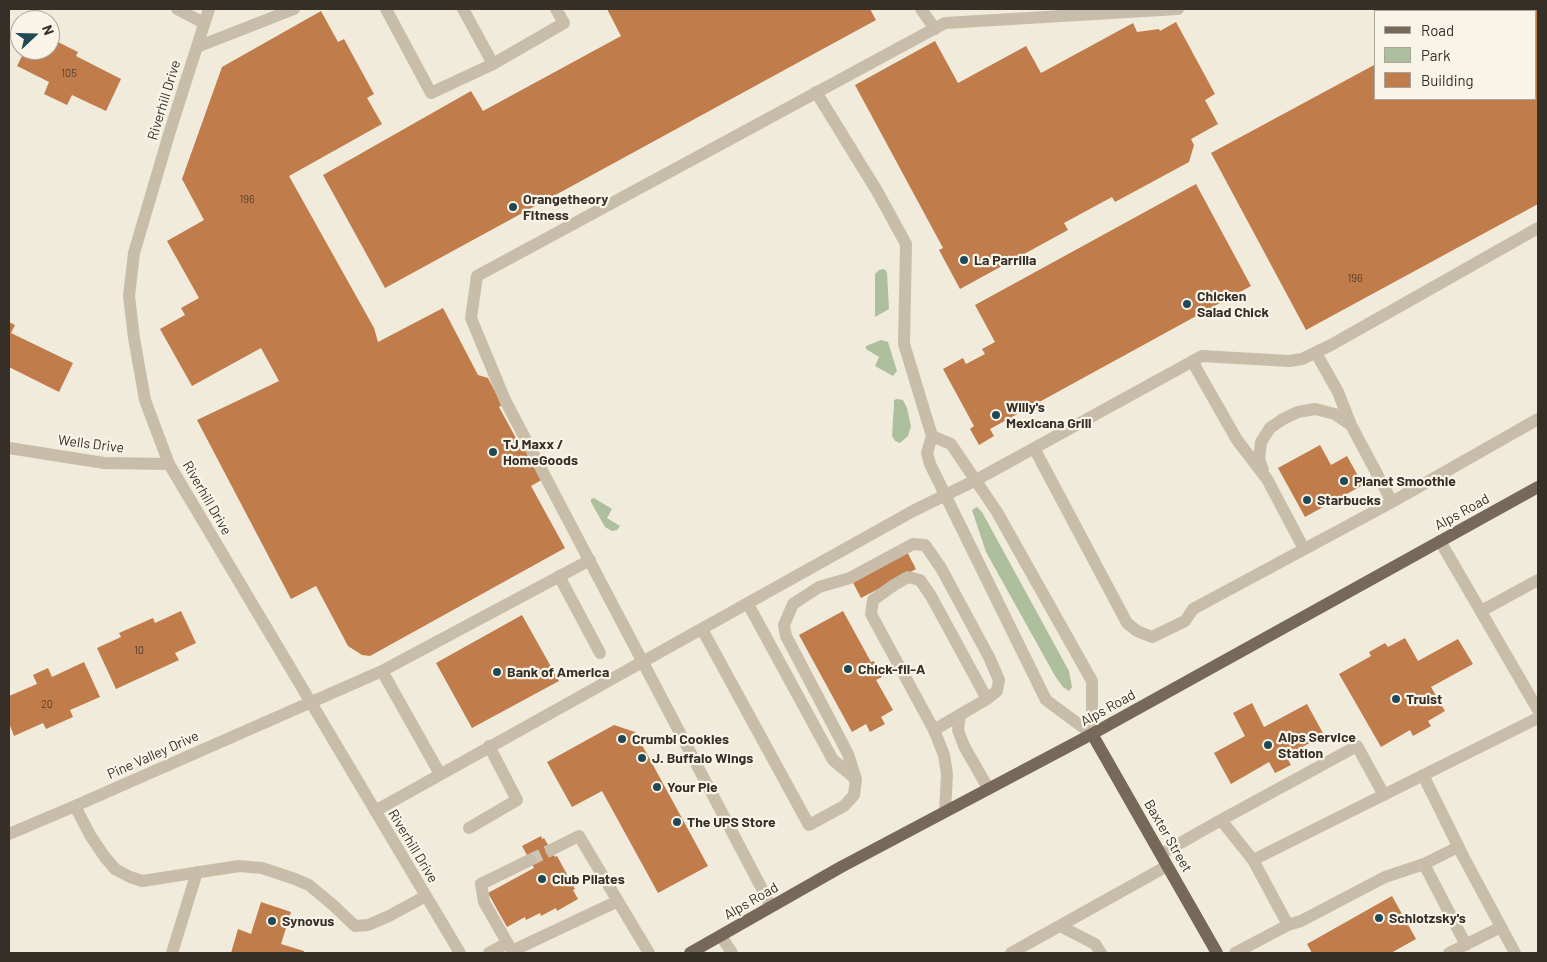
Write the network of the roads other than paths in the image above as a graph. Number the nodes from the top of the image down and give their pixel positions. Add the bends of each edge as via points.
1 (177, 9) edge
2 (209, 9) edge
3 (294, 9) edge
4 (386, 9) edge
5 (463, 9) edge
6 (556, 9) edge
7 (921, 9) edge
8 (1178, 9) edge
9 (1019, 14) edge
10 (204, 23) junction
11 (935, 29) junction
12 (197, 47) junction
13 (493, 64) junction
14 (816, 92) junction
15 (1538, 228) edge
16 (1316, 353) junction
17 (1192, 361) junction
18 (1538, 419) edge
19 (1351, 425) junction
20 (932, 436) junction
21 (9, 448) edge
22 (1034, 448) junction
23 (170, 464) junction
24 (1267, 479) junction
25 (976, 480) junction
26 (1538, 486) edge
27 (944, 495) junction
28 (1392, 502) junction
29 (1440, 541) junction
30 (1304, 549) junction
31 (590, 560) junction
32 (559, 576) junction
33 (1538, 580) edge
34 (748, 604) junction
35 (1481, 611) junction
36 (702, 629) junction
37 (600, 653) dead end
38 (643, 661) junction
39 (382, 671) junction
40 (987, 699) junction
41 (310, 703) junction
42 (1538, 710) edge
43 (960, 715) junction
44 (1538, 718) edge
45 (934, 730) junction
46 (1092, 734) junction
47 (490, 746) junction
48 (440, 774) junction
49 (1423, 776) junction
50 (856, 779) junction
51 (988, 788) junction
52 (1384, 795) junction
53 (76, 806) junction
54 (375, 811) junction
55 (946, 811) junction
56 (1221, 820) junction
57 (469, 828) dead end
58 (9, 834) edge
59 (1458, 847) junction
60 (551, 850) tunnel mouth
61 (1161, 854) junction
62 (530, 860) tunnel mouth
63 (1253, 860) junction
64 (1424, 864) junction
65 (1168, 866) junction
66 (197, 872) junction
67 (426, 896) junction
68 (618, 901) junction
69 (771, 906) junction
70 (1288, 925) junction
71 (1060, 926) junction
72 (1501, 927) junction
73 (721, 936) junction
74 (508, 942) junction
75 (1466, 945) junction
76 (172, 953) edge
77 (460, 953) edge
78 (488, 953) edge
79 (649, 953) edge
80 (690, 953) edge
81 (732, 953) edge
82 (1011, 953) edge
83 (1101, 953) edge
84 (1217, 953) edge
85 (1235, 953) edge
86 (1449, 953) edge
87 (1516, 953) edge

1 - 10 street
2 - 10 street, Riverhill Drive
3 - 12 street
4 - 13 street via 431,93
5 - 13 street
6 - 13 street via 564,23
7 - 11 street
8 - 9 street
9 - 11 street via 945,23
10 - 12 street, Riverhill Drive
11 - 14 street
12 - 23 street, Riverhill Drive via 134,253 129,296 145,400
14 - 20 street via 906,244 904,344
14 - 31 street via 478,276 471,318 506,400
15 - 16 street
16 - 17 street via 1289,361 1202,356
16 - 19 street via 1338,392
17 - 22 street
17 - 24 street via 1237,440
18 - 28 street
19 - 24 street via 1335,414 1316,409 1283,419 1270,428 1261,442 1259,459
19 - 28 street
20 - 25 street via 951,444
20 - 27 street via 927,453
21 - 23 street, Wells Drive via 104,463
22 - 25 street
22 - 30 street via 1127,623 1152,637 1185,621 1193,609
23 - 41 street, Riverhill Drive
24 - 30 street
25 - 27 street
25 - 46 street via 1092,682
26 - 29 main road, Alps Road
27 - 34 street
27 - 46 street via 1046,700
28 - 30 street
29 - 35 street
29 - 46 main road, Alps Road
31 - 32 street, Pine Valley Drive
31 - 38 street
32 - 37 street
32 - 39 street, Pine Valley Drive
33 - 35 street
34 - 36 street
34 - 50 street via 833,760
35 - 42 street
36 - 38 street
36 - 50 street via 809,825 844,806 854,795
38 - 47 street
38 - 69 street
39 - 41 street, Pine Valley Drive
39 - 48 street
40 - 43 street
40 - 45 street via 920,580 908,577 894,584 873,600 871,614
40 - 50 street via 997,691 999,680 941,568 925,545 913,544 850,578 819,588 793,604 784,625 786,636 848,754
41 - 53 street, Pine Valley Drive
41 - 54 street, Riverhill Drive
43 - 45 street
43 - 51 street via 958,730 964,746
44 - 49 street
45 - 55 street via 944,754 947,774
46 - 51 main road, Alps Road
46 - 61 main road, Baxter Street
47 - 48 street
47 - 57 street via 517,800
48 - 54 street
49 - 52 street
49 - 59 street
51 - 55 main road, Alps Road
52 - 56 street via 1358,746
52 - 63 street
53 - 58 street, Pine Valley Drive
53 - 66 street via 90,835 115,869 142,880
54 - 67 street, Riverhill Drive
55 - 69 main road, Alps Road
56 - 61 street
56 - 63 street
59 - 64 street
59 - 72 street
60 - 68 street via 579,836
61 - 65 main road, Baxter Street
62 - 74 street via 481,884 484,902
63 - 70 street
64 - 70 street via 1385,877
64 - 75 street
65 - 71 street
65 - 84 main road, Baxter Street
66 - 67 street via 239,866 262,868 296,879 309,885 355,926 368,925
66 - 76 street
67 - 77 street, Riverhill Drive
68 - 74 street via 512,951
68 - 79 street
69 - 73 main road, Alps Road
70 - 85 street
71 - 82 street
71 - 83 street via 1095,944
72 - 75 street
72 - 87 street
73 - 80 main road, Alps Road
73 - 81 street
74 - 78 street
75 - 86 street

